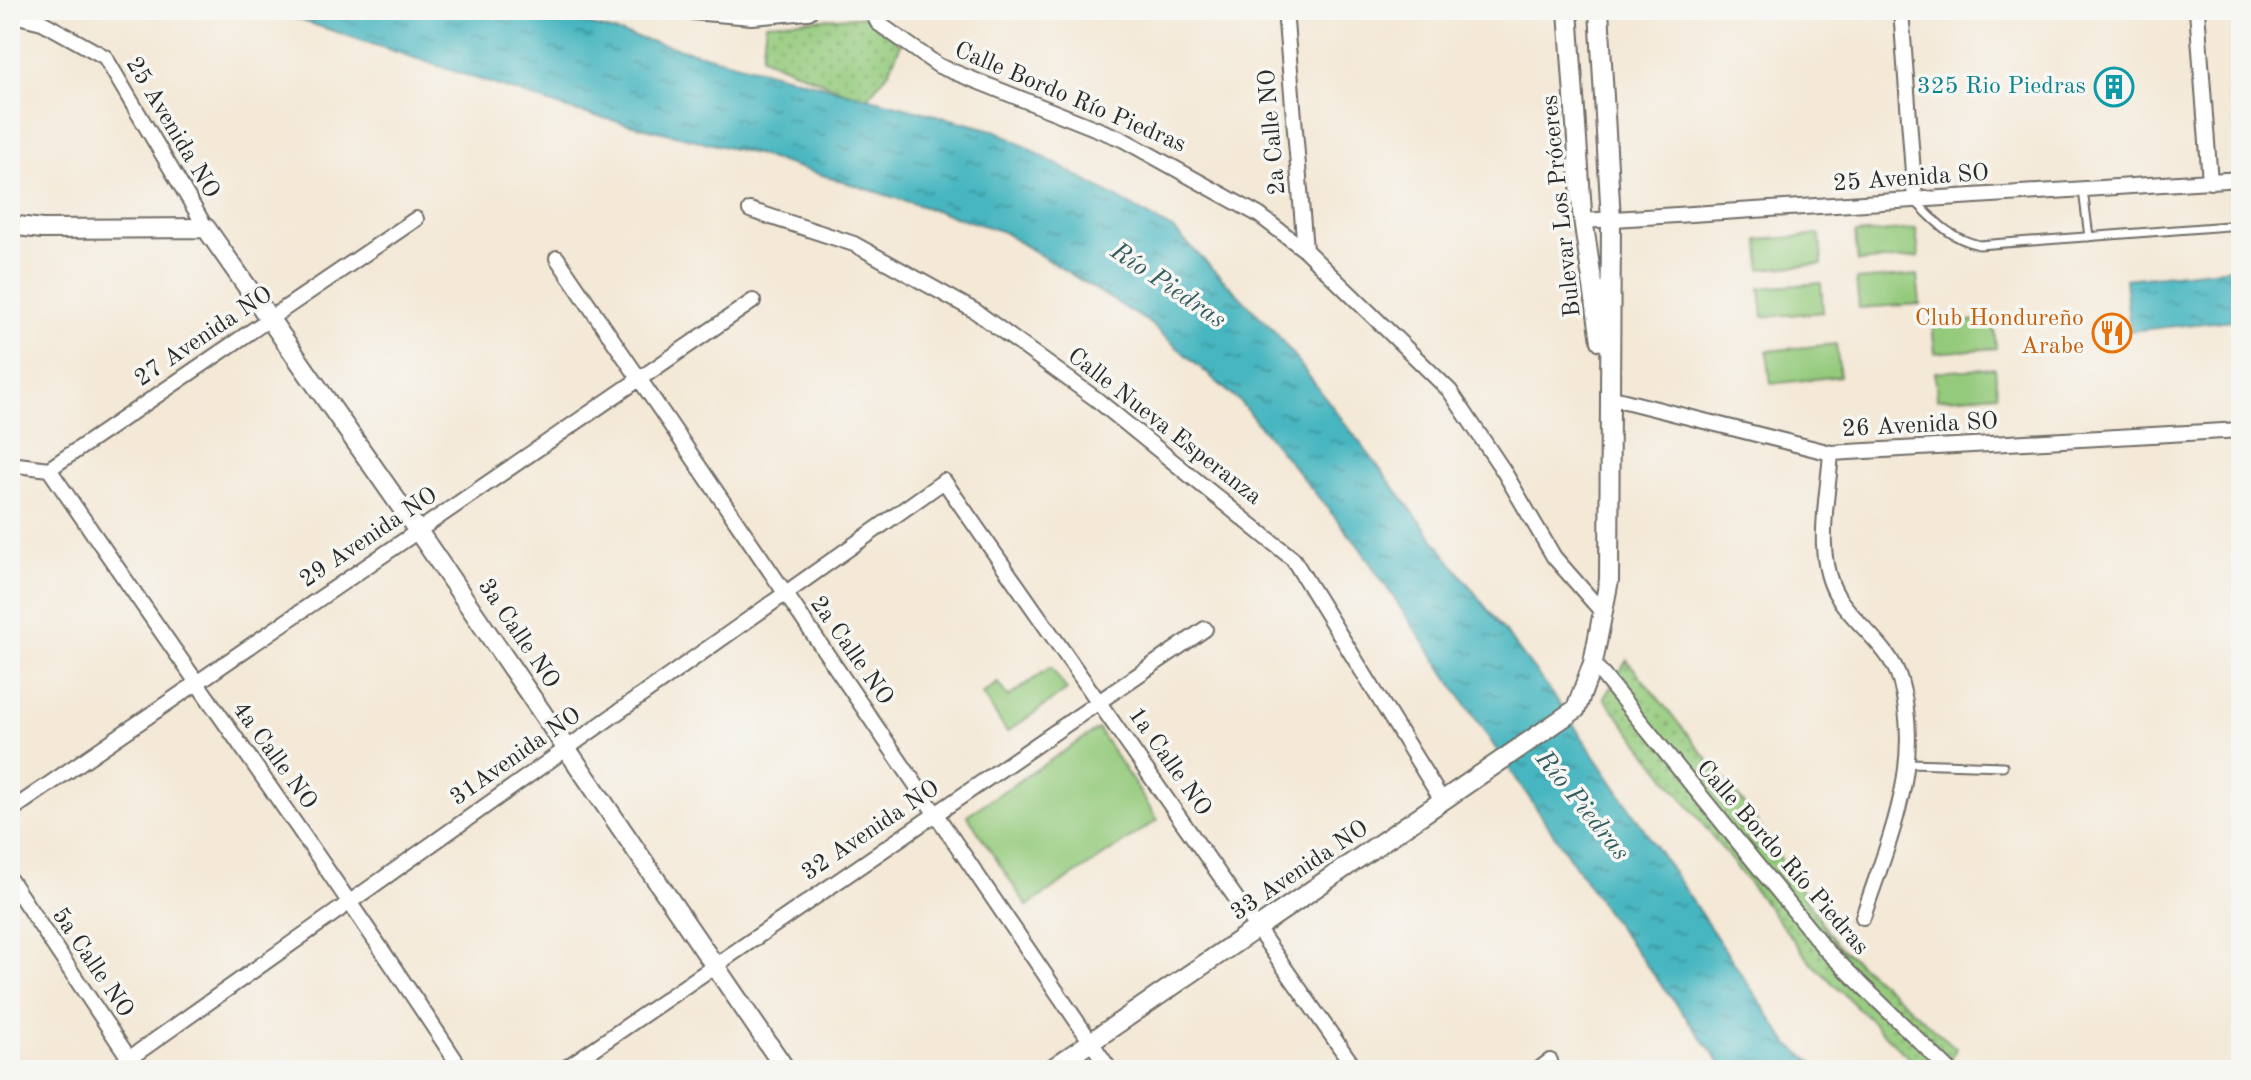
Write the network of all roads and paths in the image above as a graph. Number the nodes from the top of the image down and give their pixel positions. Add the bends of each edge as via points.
1 (692, 10) edge
2 (808, 10) edge
3 (871, 10) edge
4 (1285, 10) edge
5 (1568, 10) edge
6 (1599, 10) edge
7 (1901, 10) edge
8 (2197, 10) edge
9 (10, 14) edge
10 (2241, 179) edge
11 (2210, 182) junction
12 (2083, 190) junction
13 (1915, 200) junction
14 (750, 210) dead end
15 (416, 219) dead end
16 (1611, 220) junction
17 (1583, 221) junction
18 (10, 225) edge
19 (2241, 225) edge
20 (206, 228) junction
21 (2089, 237) junction
22 (1305, 250) junction
23 (557, 258) dead end
24 (753, 301) dead end
25 (271, 318) junction
26 (639, 380) junction
27 (1609, 397) junction
28 (2241, 430) edge
29 (1831, 453) junction
30 (10, 464) edge
31 (49, 469) junction
32 (944, 481) joint
33 (418, 531) junction
34 (785, 594) junction
35 (1603, 613) junction
36 (1205, 629) dead end
37 (1593, 663) junction
38 (195, 684) junction
39 (1100, 701) junction
40 (1576, 709) joint
41 (567, 748) junction
42 (1910, 763) junction
43 (2003, 766) dead end
44 (1443, 802) junction
45 (10, 811) edge
46 (937, 813) junction
47 (10, 880) edge
48 (351, 901) junction
49 (1863, 917) dead end
50 (1259, 928) junction
51 (715, 966) junction
52 (1091, 1042) junction
53 (133, 1064) edge
54 (113, 1070) edge
55 (462, 1070) edge
56 (563, 1070) edge
57 (786, 1070) edge
58 (1050, 1070) edge
59 (1110, 1070) edge
60 (1356, 1070) edge
61 (1949, 1070) edge

1 - 2 street via 752,15
3 - 22 street, Calle Bordo Río Piedras via 878,23 939,66 1134,145 1259,215
4 - 22 street, 2a Calle NO
5 - 17 street, Bulevar Los Próceres
6 - 16 street, Bulevar Los Próceres
7 - 13 street
8 - 11 street
9 - 20 street, 25 Avenida NO via 42,22 105,57
10 - 11 street, 25 Avenida SO
11 - 12 street, 25 Avenida SO
12 - 13 street, 25 Avenida SO
12 - 21 lane
13 - 16 street, 25 Avenida SO
13 - 21 lane via 1957,240 1979,245
14 - 44 street, Calle Nueva Esperanza via 854,244 975,311 1096,399 1293,559
15 - 25 street, 27 Avenida NO
16 - 17 street, 25 Avenida SO
16 - 27 street, Bulevar Los Próceres
17 - 27 street, Bulevar Los Próceres
18 - 20 street
19 - 21 lane
20 - 25 street, 3a Calle NO
22 - 35 street, Calle Bordo Río Piedras via 1450,391 1554,557
23 - 26 street, 2a Calle NO
24 - 26 street, 29 Avenida NO
25 - 31 street, 27 Avenida NO
25 - 33 street, 3a Calle NO
26 - 33 street, 29 Avenida NO
26 - 34 street, 2a Calle NO
27 - 29 street, 26 Avenida SO
27 - 35 street, Bulevar Los Próceres via 1609,580
28 - 29 street, 26 Avenida SO
29 - 42 street via 1824,564 1838,596 1900,678
30 - 31 street
31 - 38 street, 4a Calle NO
32 - 34 street, 31Avenida NO
32 - 39 street, 1a Calle NO
33 - 38 street, 29 Avenida NO
33 - 41 street, 3a Calle NO
34 - 41 street, 31Avenida NO
34 - 46 street, 2a Calle NO
35 - 37 street, Bulevar Los Próceres
36 - 39 street, 32 Avenida NO
37 - 40 street, Bulevar Los Próceres
37 - 61 street, Calle Bordo Río Piedras via 1826,950
38 - 45 street, 29 Avenida NO
38 - 48 street, 4a Calle NO
39 - 46 street, 32 Avenida NO
39 - 50 street, 1a Calle NO
40 - 44 street, 33 Avenida NO
41 - 48 street, 31Avenida NO
41 - 51 street, 3a Calle NO
42 - 43 lane
42 - 49 street
44 - 50 street, 33 Avenida NO
46 - 51 street, 32 Avenida NO
46 - 52 street, 2a Calle NO
47 - 53 street, 5a Calle NO
48 - 53 street, 31Avenida NO
48 - 55 street, 4a Calle NO
50 - 52 street, 33 Avenida NO
50 - 60 street, 1a Calle NO
51 - 56 street, 32 Avenida NO
51 - 57 street, 3a Calle NO
52 - 58 street, 33 Avenida NO
52 - 59 street, 2a Calle NO
53 - 54 street, 31Avenida NO

